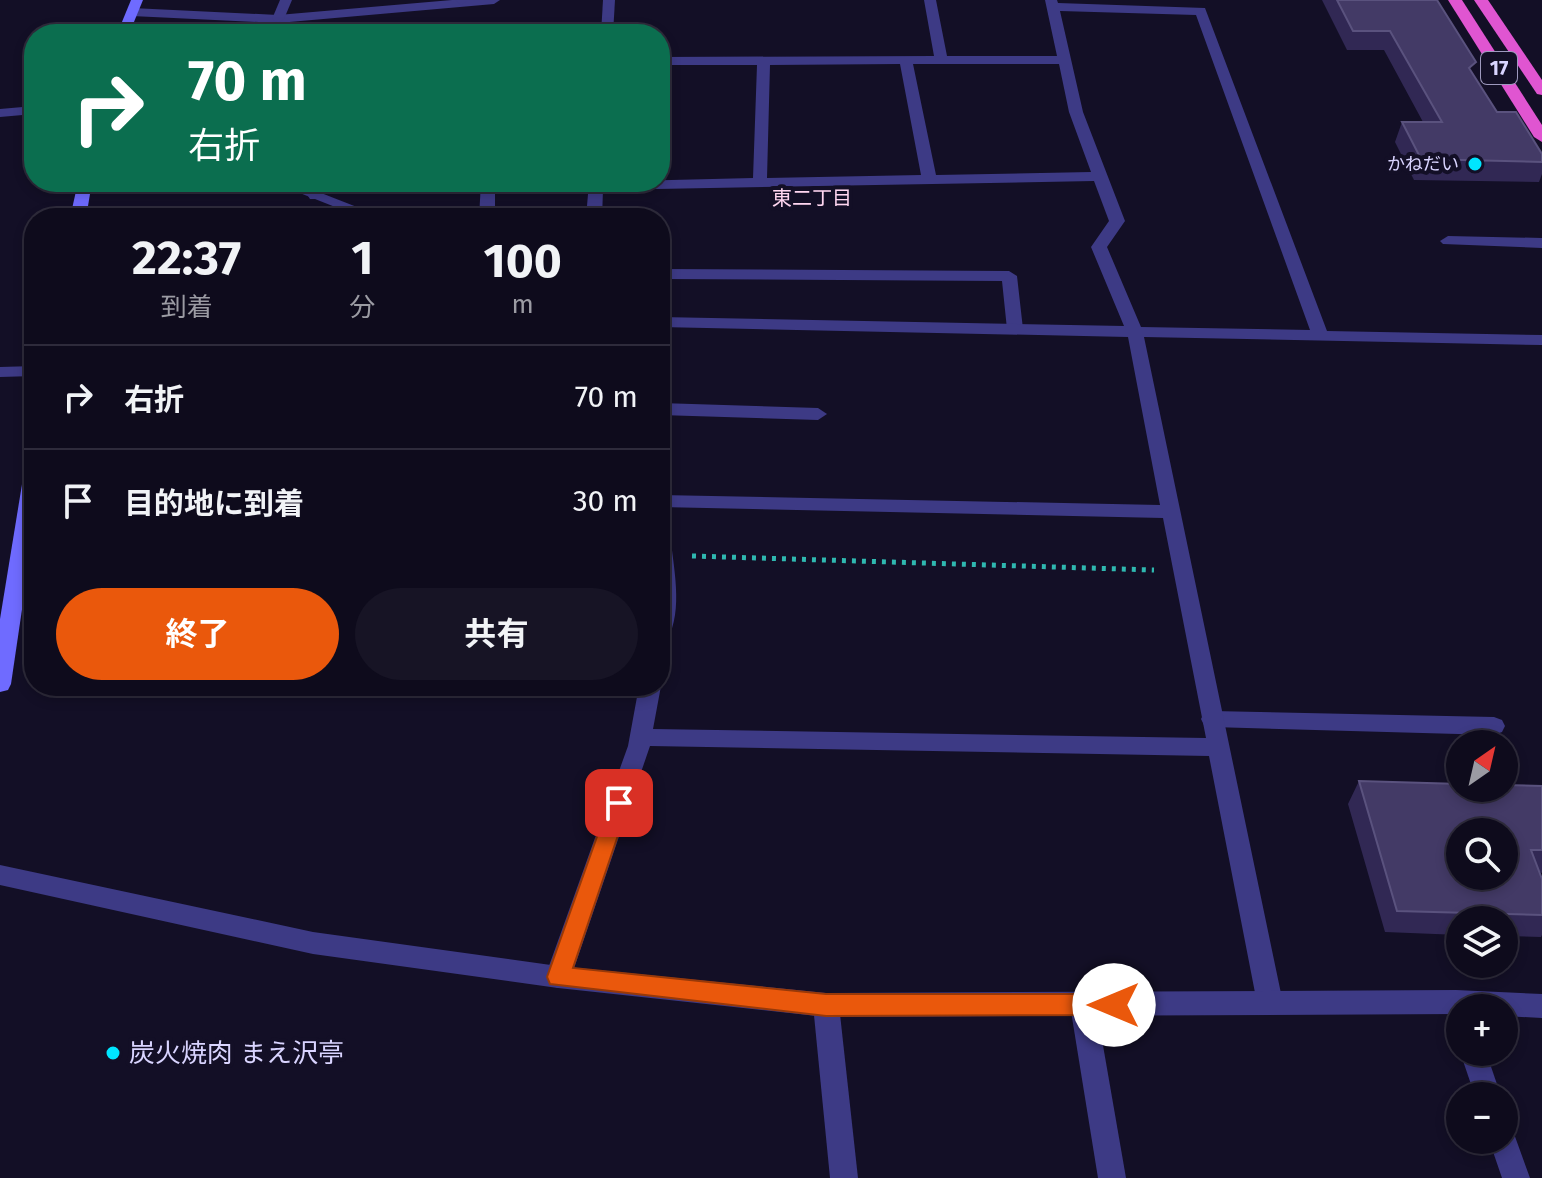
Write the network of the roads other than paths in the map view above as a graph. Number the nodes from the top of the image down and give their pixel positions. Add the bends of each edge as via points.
1 (286, 0) edge
2 (494, 0) edge
3 (609, 0) edge
4 (930, 0) edge
5 (1455, 0) edge
6 (1481, 0) edge
7 (461, 1) edge
8 (1052, 4) edge
9 (134, 6) edge
10 (278, 19) junction
11 (249, 20) junction
12 (248, 24) edge
13 (608, 24) edge
14 (906, 60) junction
15 (941, 60) junction
16 (1065, 60) junction
17 (670, 61) edge
18 (764, 61) junction
19 (1542, 91) edge
20 (24, 111) edge
21 (0, 113) edge
22 (1542, 137) edge
23 (1100, 176) junction
24 (929, 179) junction
25 (760, 182) junction
26 (670, 183) edge
27 (322, 192) edge
28 (356, 208) edge
29 (1448, 241) dead end
30 (1542, 243) edge
31 (670, 274) edge
32 (670, 322) edge
33 (1015, 329) junction
34 (1135, 332) junction
35 (1320, 335) junction
36 (1542, 340) edge
37 (24, 371) edge
38 (0, 372) edge
39 (670, 409) edge
40 (818, 414) dead end
41 (670, 501) edge
42 (1171, 512) junction
43 (24, 530) edge
44 (0, 684) edge
45 (648, 696) edge
46 (1212, 719) junction
47 (1494, 726) dead end
48 (641, 737) junction
49 (1218, 747) junction
50 (0, 875) edge
51 (558, 977) junction
52 (1270, 1003) junction
53 (826, 1005) junction
54 (1083, 1005) junction
55 (1542, 1006) edge
56 (1518, 1007) edge
57 (1446, 1008) edge
58 (1508, 1154) edge
59 (844, 1178) edge
60 (1112, 1178) edge
61 (1516, 1178) edge

1 - 10 street
2 - 7 street
3 - 13 street
4 - 15 street
5 - 22 highway, 17
6 - 19 highway, 17
7 - 10 street
8 - 16 street
8 - 35 street via 1201,11
9 - 11 street
10 - 11 street
11 - 12 street
14 - 15 street
14 - 18 street
14 - 24 street
15 - 16 street
16 - 23 street via 1076,112
17 - 18 street
18 - 25 street
20 - 21 street
23 - 24 street
23 - 34 street via 1117,221 1099,247
24 - 25 street
25 - 26 street
27 - 28 street
29 - 30 street
31 - 33 street via 1009,276
32 - 33 street
33 - 34 street
34 - 35 street
34 - 42 street
35 - 36 street
37 - 38 street
39 - 40 street
41 - 42 street
42 - 46 street
43 - 44 main road
45 - 48 street
46 - 47 street
46 - 49 street
48 - 49 street
48 - 51 street
49 - 52 street
50 - 51 street via 313,943
51 - 53 street
52 - 54 street
52 - 57 street
53 - 54 street
53 - 59 street
54 - 60 street
55 - 56 street
58 - 61 street

